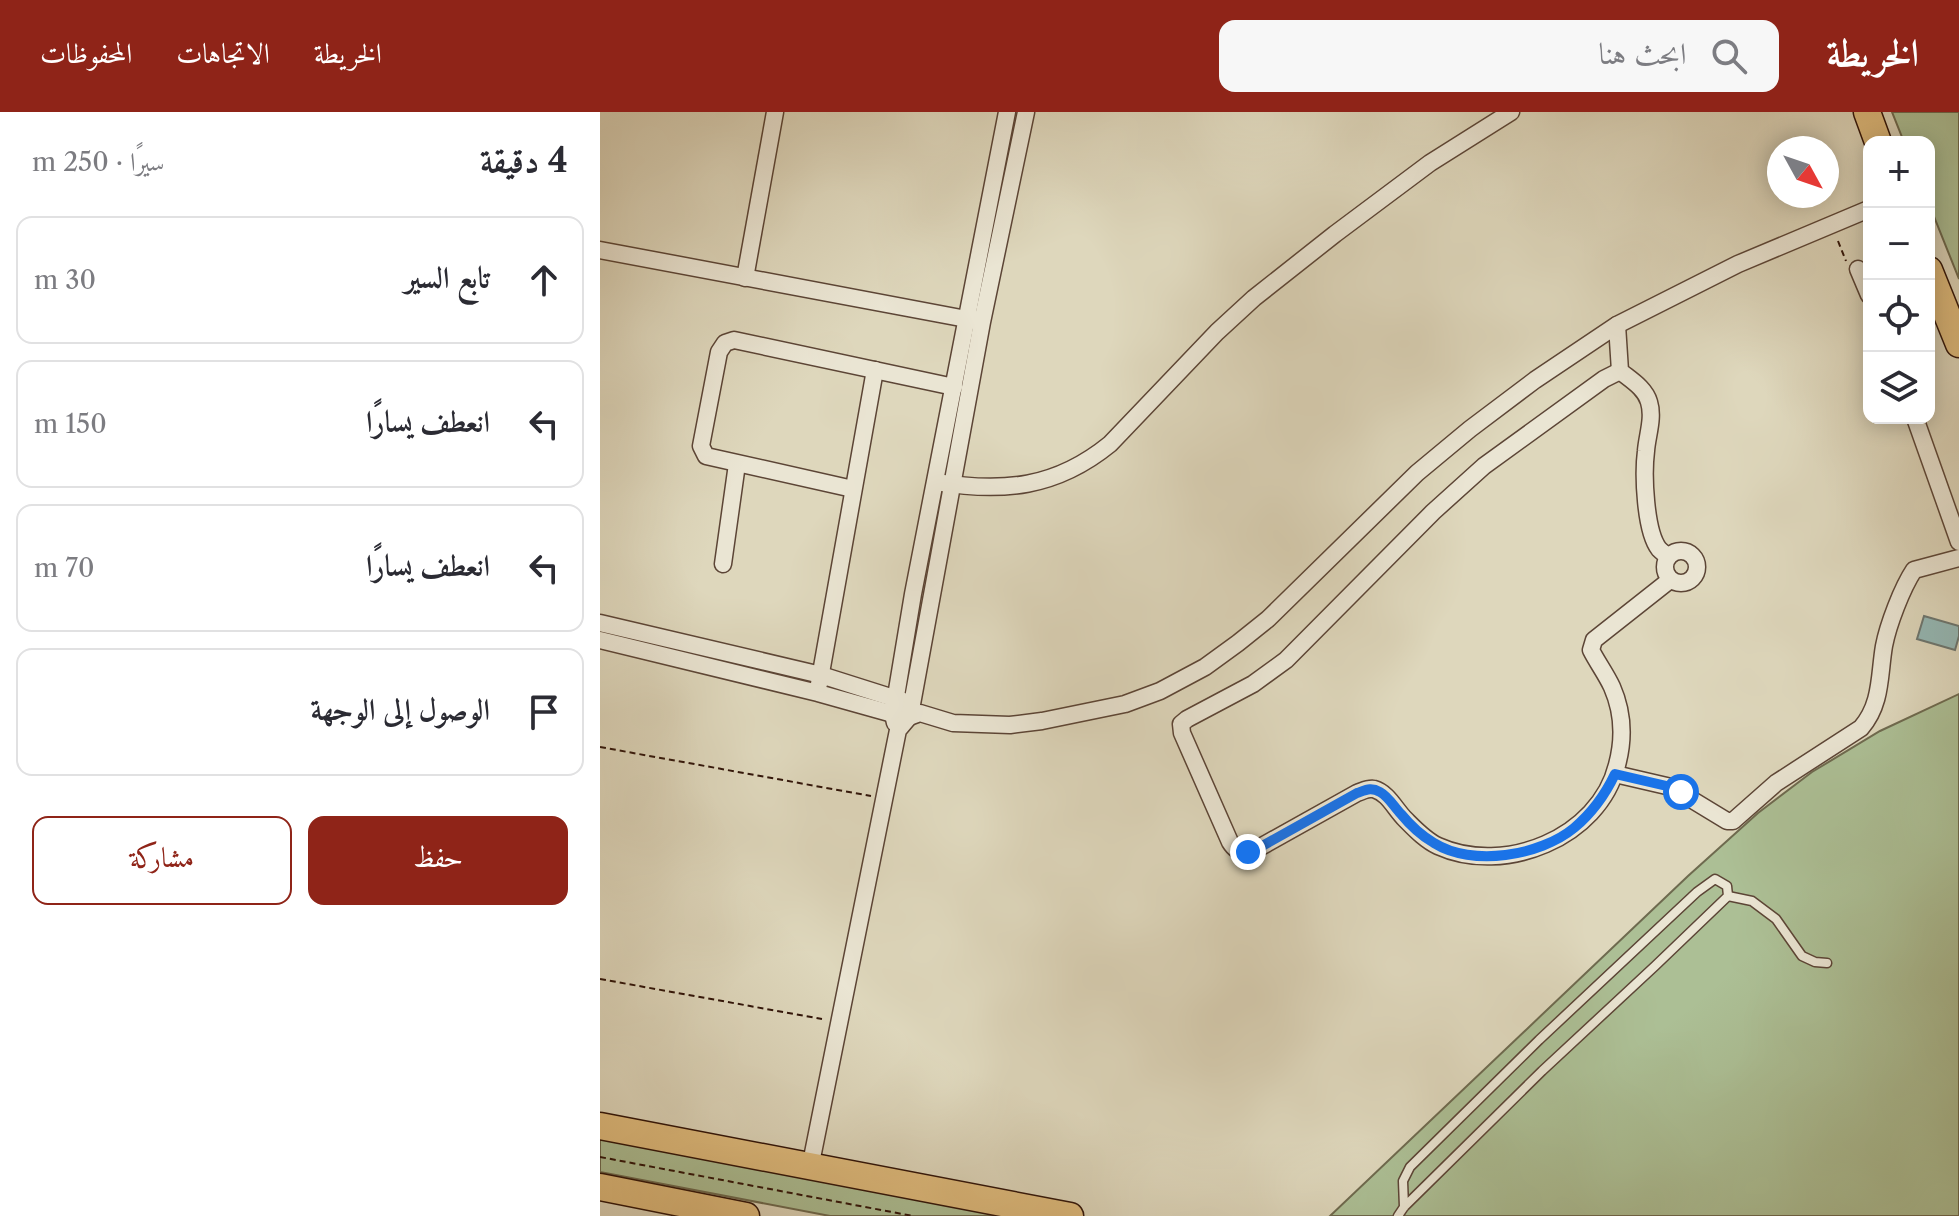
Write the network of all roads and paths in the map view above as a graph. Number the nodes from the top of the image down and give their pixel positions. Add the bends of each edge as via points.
1 (775, 112) edge
2 (1007, 112) edge
3 (1026, 112) edge
4 (1511, 112) edge
5 (1867, 112) edge
6 (1876, 136) edge
7 (1863, 212) edge
8 (1832, 225) junction
9 (600, 250) edge
10 (1858, 269) joint
11 (745, 278) junction
12 (1933, 280) edge
13 (1863, 281) edge
14 (974, 320) junction
15 (1617, 325) junction
16 (1959, 344) edge
17 (875, 370) junction
18 (1620, 371) junction
19 (954, 387) junction
20 (1917, 424) edge
21 (737, 464) junction
22 (944, 484) junction
23 (853, 489) junction
24 (1959, 542) edge
25 (1668, 557) junction
26 (1959, 558) edge
27 (723, 564) dead end
28 (1670, 580) junction
29 (600, 623) edge
30 (600, 640) edge
31 (821, 675) junction
32 (818, 693) junction
33 (904, 713) junction
34 (600, 747) edge
35 (1615, 774) junction
36 (884, 798) junction
37 (1728, 896) junction
38 (1827, 963) dead end
39 (600, 979) edge
40 (839, 1022) junction
41 (600, 1126) edge
42 (600, 1157) edge
43 (810, 1168) junction
44 (600, 1187) edge
45 (1404, 1207) junction
46 (746, 1216) edge
47 (913, 1216) edge
48 (1070, 1216) edge
49 (1398, 1216) edge

1 - 11 street
2 - 14 street
3 - 14 street
4 - 22 street via 1430,163 1254,298 1094,457 1040,482 995,488
5 - 6 main road
7 - 8 street
8 - 10 path via 1845,260
8 - 15 street via 1738,264
9 - 11 street
10 - 13 street
11 - 14 street
12 - 16 main road
14 - 19 street
14 - 22 street
15 - 18 street
15 - 33 street via 1535,380 1428,464 1268,619 1205,667 1125,704 1042,721 967,724
17 - 19 street
17 - 21 street via 734,340 725,343 701,446 706,456
17 - 23 street
18 - 25 street via 1649,400 1644,484 1657,547
18 - 35 street via 1484,466 1286,660 1181,724 1230,842 1239,852 1255,850 1370,788 1388,797 1421,835 1437,845 1479,856 1512,855 1573,829 1606,793
19 - 22 street
20 - 24 street
21 - 23 street
21 - 27 street
22 - 33 street via 913,594
23 - 31 street
25 - 28 street via 1665,573
25 - 28 street via 1684,551 1697,570 1686,583
26 - 35 street via 1914,570 1907,580 1885,642 1872,716 1776,783 1733,821 1671,787
28 - 35 street via 1592,645 1619,709
29 - 31 street
30 - 32 street
31 - 32 street
31 - 33 street
32 - 33 street
33 - 36 street
34 - 36 path
36 - 40 street
37 - 38 lane via 1752,901 1776,919 1802,956
37 - 45 lane
37 - 45 lane via 1727,886 1715,879 1697,892 1539,1040 1410,1167 1403,1181
39 - 40 path
40 - 43 street
41 - 43 main road
42 - 47 path
43 - 48 main road
44 - 46 main road
45 - 49 lane

